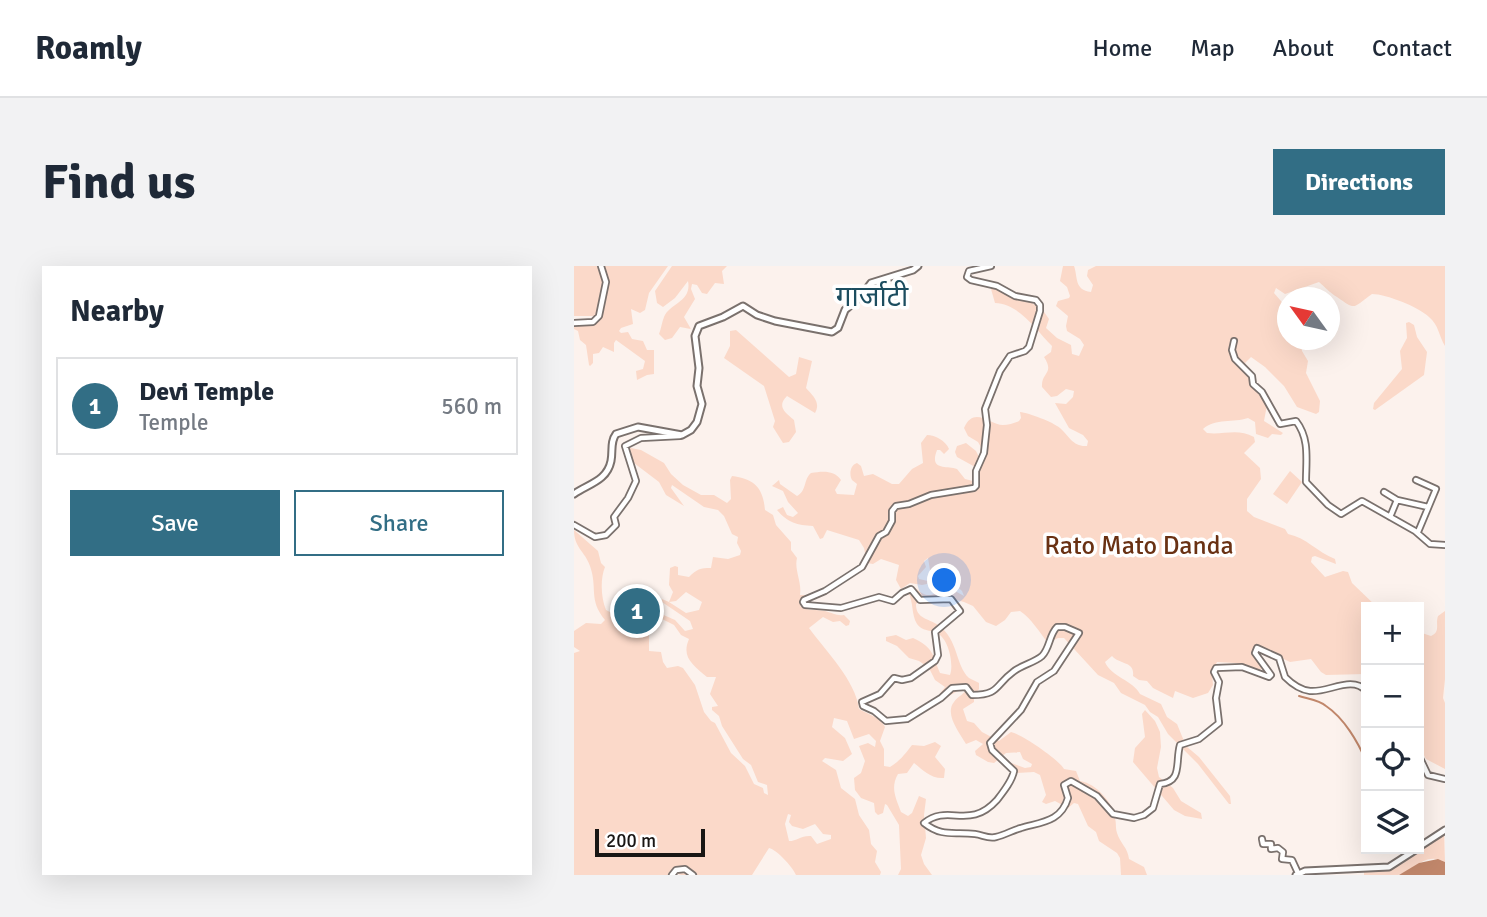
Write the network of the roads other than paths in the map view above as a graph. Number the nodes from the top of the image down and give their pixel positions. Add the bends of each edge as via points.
1 (601, 266) edge
2 (918, 266) edge
3 (991, 266) edge
4 (574, 323) edge
5 (1234, 341) dead end
6 (682, 435) junction
7 (1416, 480) dead end
8 (1384, 492) dead end
9 (574, 494) edge
10 (1397, 500) junction
11 (1428, 507) junction
12 (1390, 517) junction
13 (574, 525) edge
14 (1418, 532) junction
15 (1445, 545) edge
16 (1361, 687) edge
17 (1424, 767) edge
18 (1445, 779) edge
19 (1445, 830) edge
20 (1262, 839) dead end
21 (1424, 844) edge
22 (1409, 854) edge
23 (1297, 874) edge
24 (672, 875) edge
25 (693, 875) edge

1 - 4 street via 606,282 599,316 593,322
2 - 6 street via 871,283 845,310 832,332 775,321 743,306 699,326 695,336 701,409 697,422
3 - 16 street via 969,271 967,277 1038,302 1040,311 1032,343 1010,356 991,392 976,486 896,506 886,532 879,536 862,567 803,603 834,608 879,597 893,601 911,589 920,600 951,599 960,611 935,632 939,655 935,661 911,678 894,678 880,694 862,702 886,721 901,721 952,688 966,687 972,695 988,694 1015,670 1041,657 1057,627 1079,633 1054,671 1037,681 1021,710 989,743 1014,771 1002,793 974,816 953,814 924,823 949,835 994,838 1044,823 1064,810 1068,799 1063,785 1071,781 1103,800 1116,816 1144,815 1155,804 1160,784 1173,779 1180,745 1199,739 1219,723 1216,668 1242,667 1271,675 1255,653 1257,648 1279,658 1285,677 1303,689
5 - 12 street via 1235,359 1252,376 1280,424 1296,421 1303,431 1306,482 1341,514 1362,501
6 - 9 street via 638,427 621,431 613,438 604,475
6 - 13 street via 641,438 625,446 636,481 614,517 616,525 606,535 595,537
7 - 11 street via 1436,489
8 - 10 street
10 - 11 street
10 - 12 street
11 - 14 street
12 - 14 street
14 - 15 street via 1430,544
17 - 18 street via 1428,775
19 - 21 street
20 - 23 street via 1271,849 1283,852 1282,859 1292,860
22 - 23 street via 1389,867
24 - 25 street via 685,869

